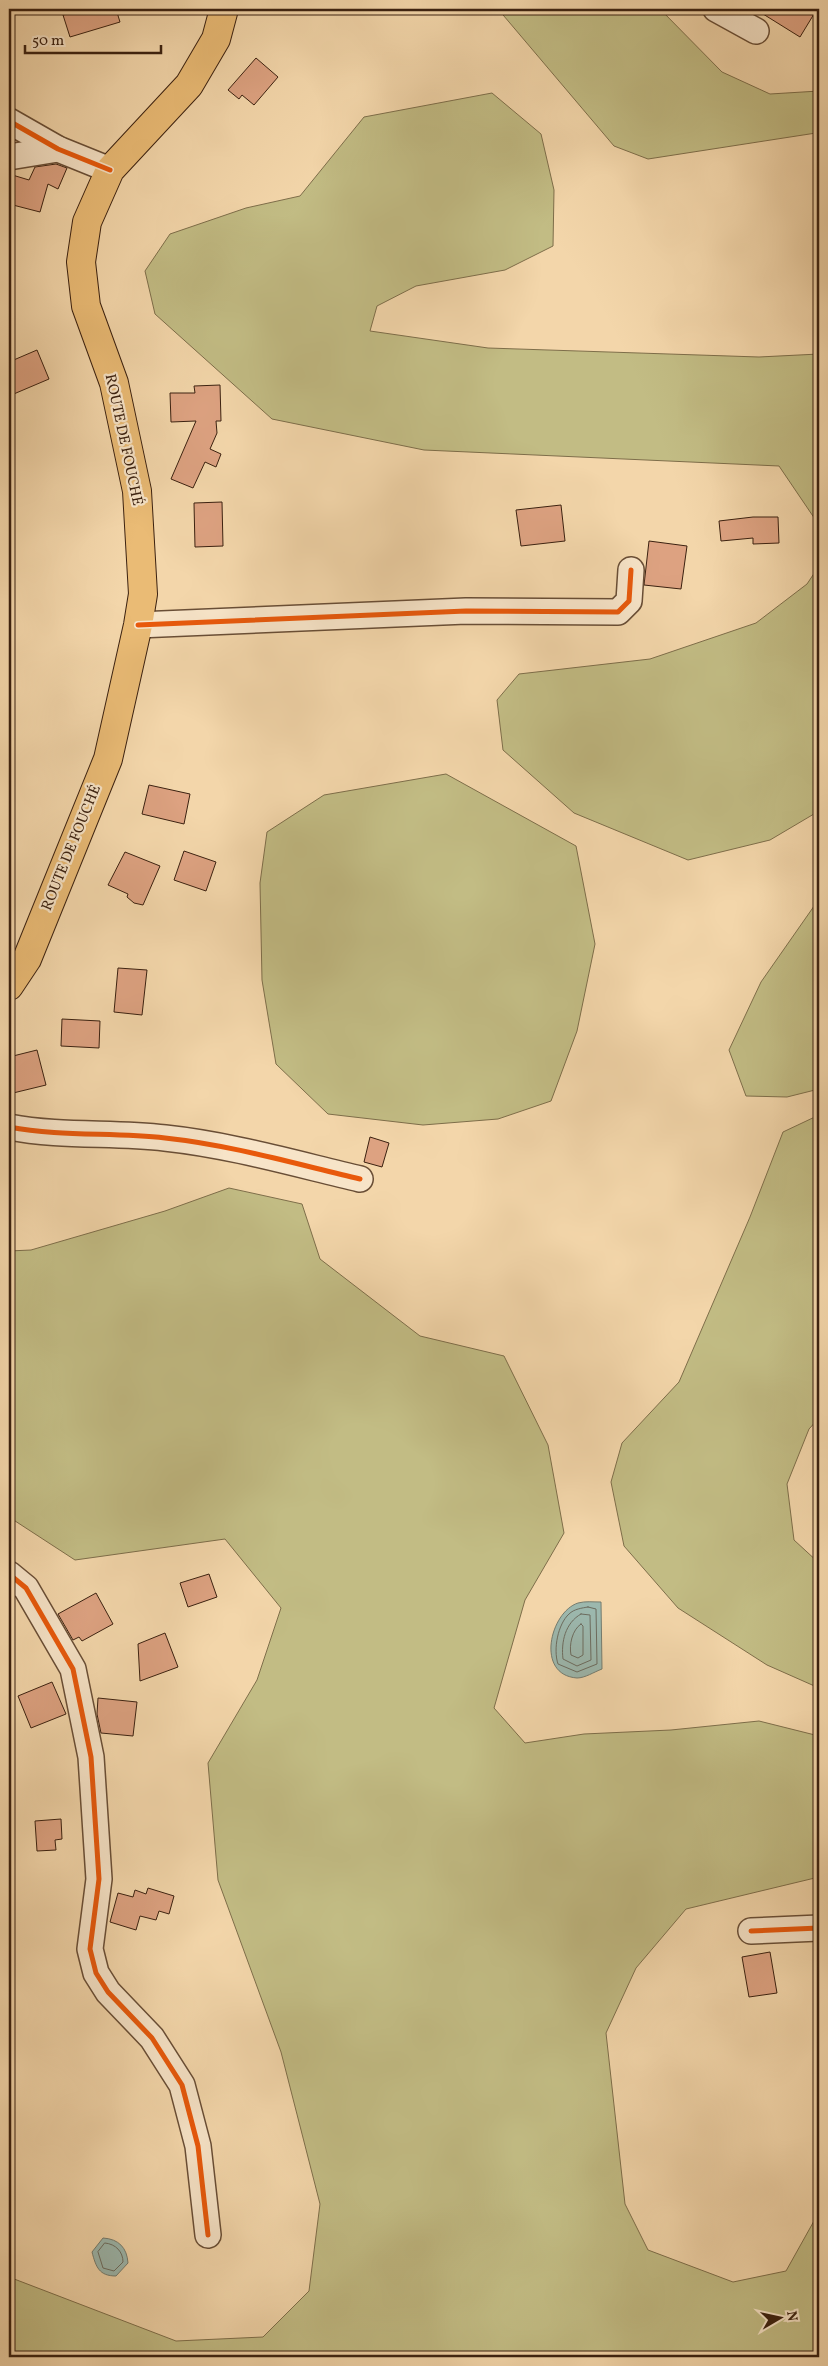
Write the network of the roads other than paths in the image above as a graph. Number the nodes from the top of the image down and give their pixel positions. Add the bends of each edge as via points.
1 (224, 9) edge
2 (716, 9) edge
3 (756, 31) dead end
4 (9, 121) edge
5 (58, 149) junction
6 (9, 157) edge
7 (110, 170) junction
8 (631, 570) dead end
9 (138, 625) junction
10 (9, 986) edge
11 (9, 1127) edge
12 (360, 1179) dead end
13 (9, 1574) edge
14 (819, 1928) edge
15 (751, 1931) dead end
16 (208, 2235) dead end

1 - 7 main road, ROUTE DE FOUCHÉ via 216,39 189,85
2 - 3 street
4 - 5 street
5 - 6 street
5 - 7 street
7 - 9 main road, ROUTE DE FOUCHÉ via 87,222 81,262 86,306 114,383 136,490 143,594
8 - 9 street via 629,601 618,612 466,611
9 - 10 main road, ROUTE DE FOUCHÉ via 108,759 27,958
11 - 12 street via 71,1134 165,1138
13 - 16 street via 26,1588 73,1669 91,1758 99,1879 90,1949 96,1973 108,1992 152,2038 182,2085 198,2146
14 - 15 street

